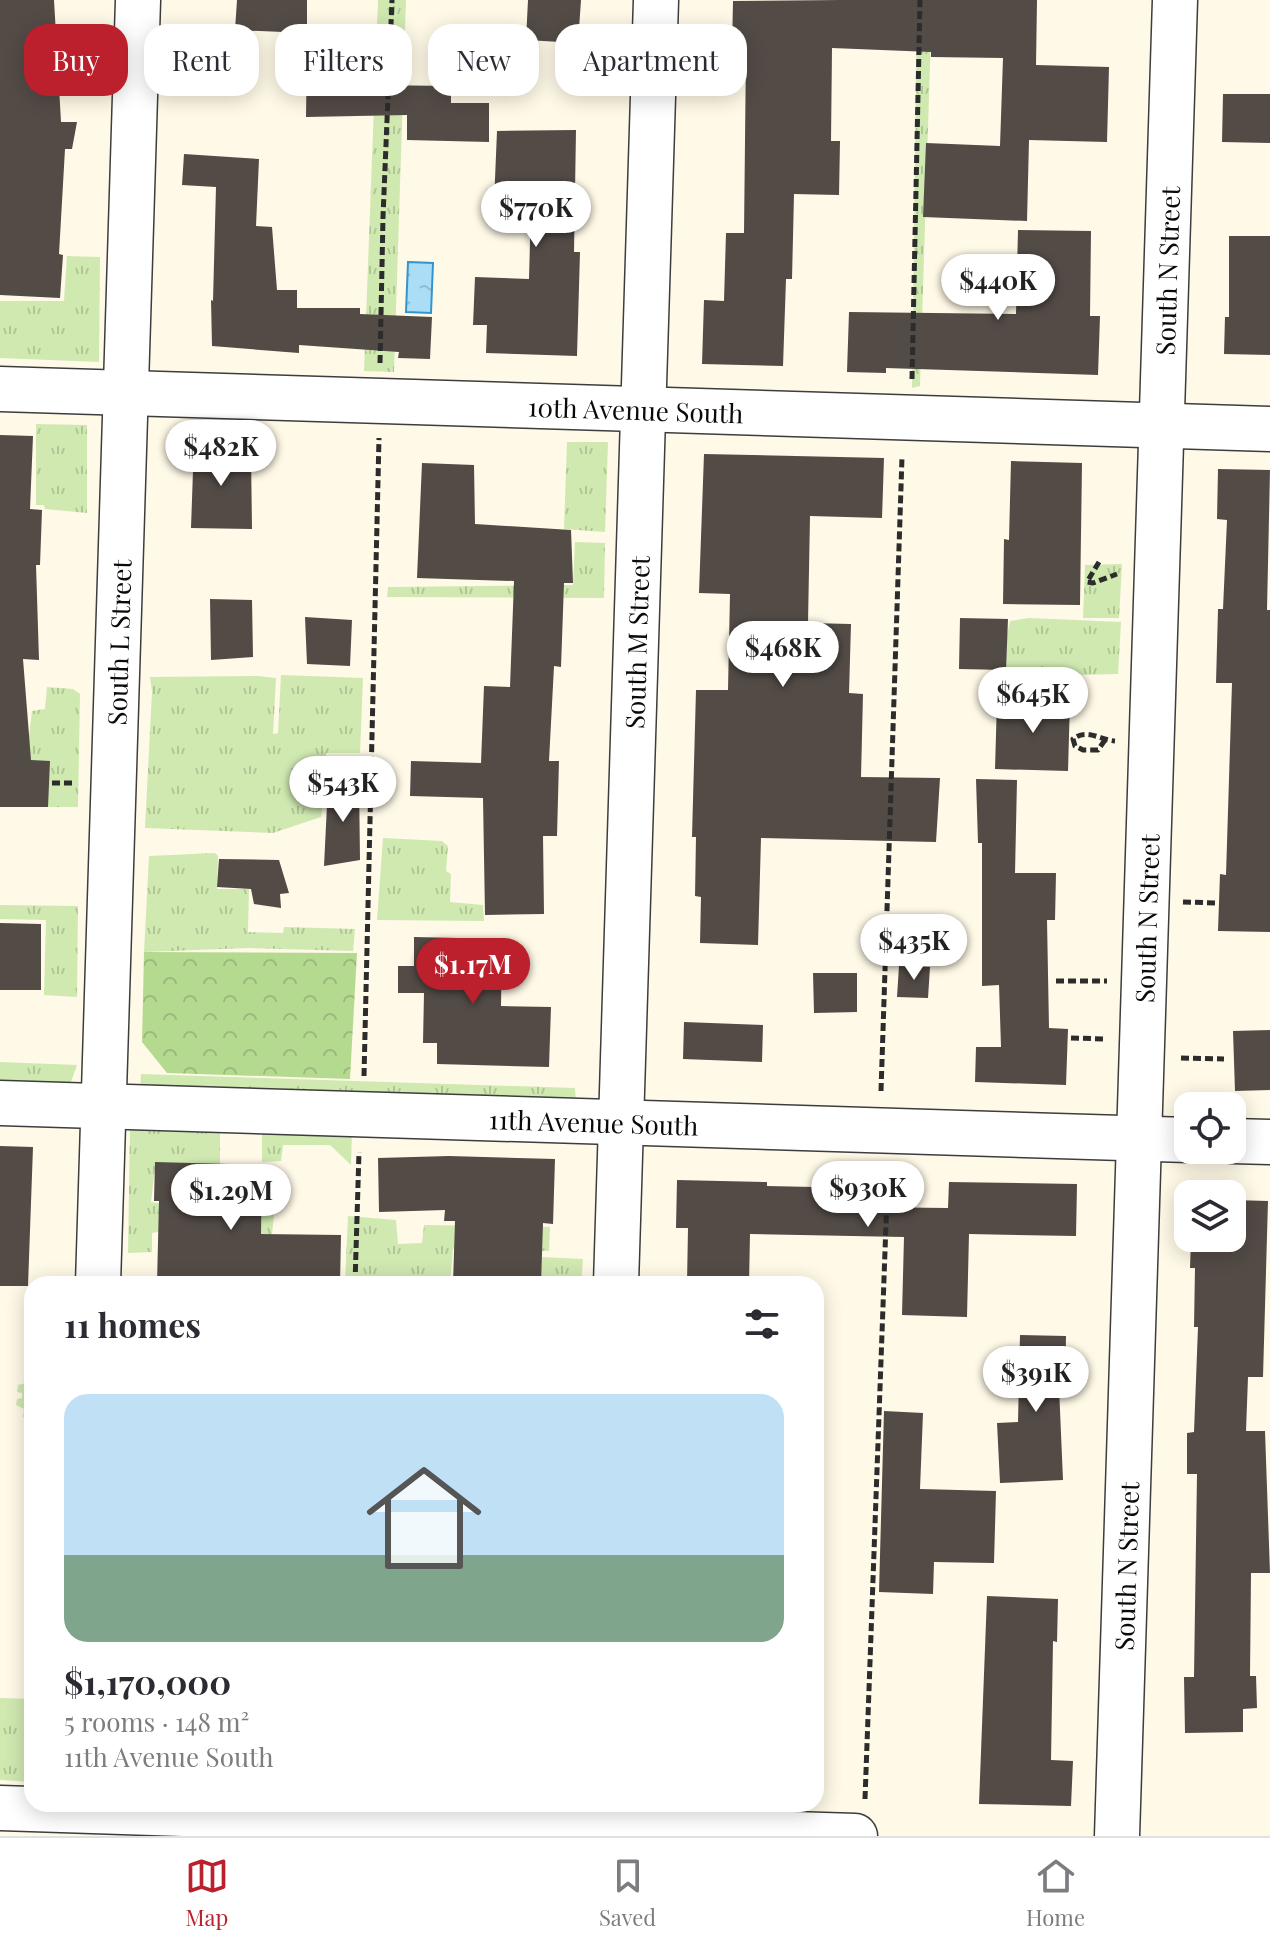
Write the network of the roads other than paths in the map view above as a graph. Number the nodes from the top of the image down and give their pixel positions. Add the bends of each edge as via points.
1 (138, 0) edge
2 (656, 0) edge
3 (1175, 0) edge
4 (0, 389) edge
5 (125, 394) junction
6 (643, 410) junction
7 (1162, 426) junction
8 (1270, 429) edge
9 (0, 1103) edge
10 (104, 1106) junction
11 (621, 1122) junction
12 (1139, 1138) junction
13 (1174, 1139) edge
14 (1246, 1141) edge
15 (1270, 1142) edge
16 (98, 1276) edge
17 (616, 1276) edge
18 (0, 1808) edge
19 (24, 1810) edge
20 (41, 1812) edge
21 (82, 1816) edge
22 (860, 1820) edge
23 (599, 1822) edge
24 (333, 1827) edge
25 (1117, 1836) edge

1 - 5 street, South L Street
2 - 6 street, South M Street
3 - 7 street, South N Street
4 - 5 street, 10th Avenue South
5 - 6 street, 10th Avenue South
5 - 10 street, South L Street
6 - 7 street, 10th Avenue South
6 - 11 street, South M Street
7 - 8 street, 10th Avenue South
7 - 12 street, South N Street
9 - 10 street, 11th Avenue South
10 - 11 street, 11th Avenue South
10 - 16 street, South L Street
11 - 12 street, 11th Avenue South
11 - 17 street, South M Street
12 - 13 street, 11th Avenue South
12 - 25 street, South N Street
14 - 15 street
18 - 19 street
20 - 21 street
21 - 24 street
22 - 23 street
23 - 24 street

